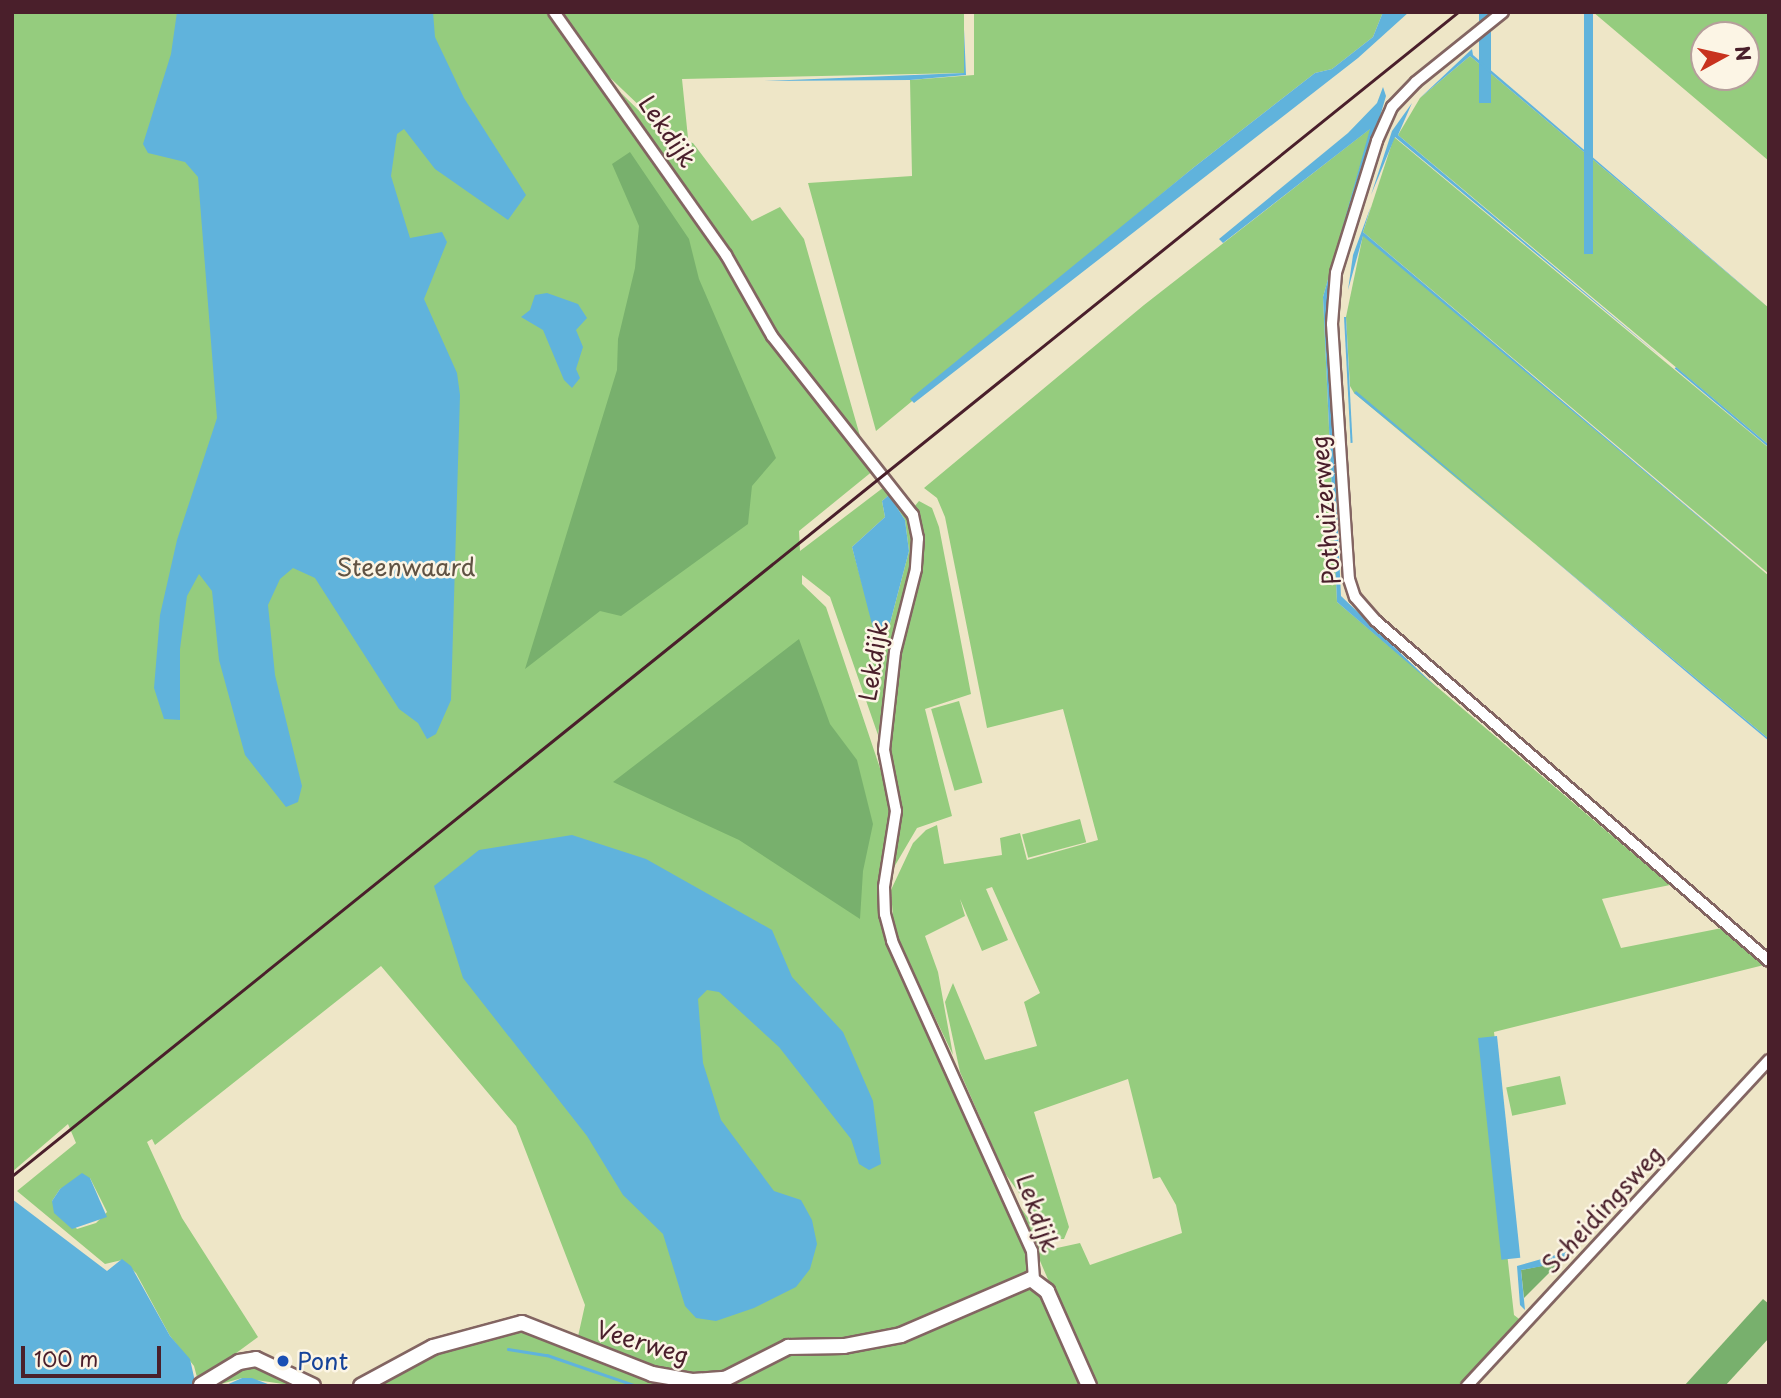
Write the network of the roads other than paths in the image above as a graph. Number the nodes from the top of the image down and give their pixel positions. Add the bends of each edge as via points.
1 (554, 12) edge
2 (1503, 12) edge
3 (1769, 961) edge
4 (1769, 1060) edge
5 (1034, 1279) junction
6 (201, 1385) edge
7 (313, 1386) edge
8 (361, 1386) edge
9 (1089, 1386) edge
10 (1467, 1386) edge

1 - 5 street, Lekdijk via 726,256 772,336 913,515 918,538 916,569 895,652 884,750 896,811 884,887 885,915 892,941 1032,1251
2 - 3 street, Pothuizerweg via 1392,107 1336,273 1332,324 1349,579 1355,597 1376,621
4 - 10 street, Scheidingsweg
5 - 8 street, Veerweg via 901,1335 844,1346 788,1347 725,1379 693,1381 652,1374 522,1323 433,1348
5 - 9 street, Lekdijk via 1048,1291
6 - 7 street via 239,1362 256,1359

